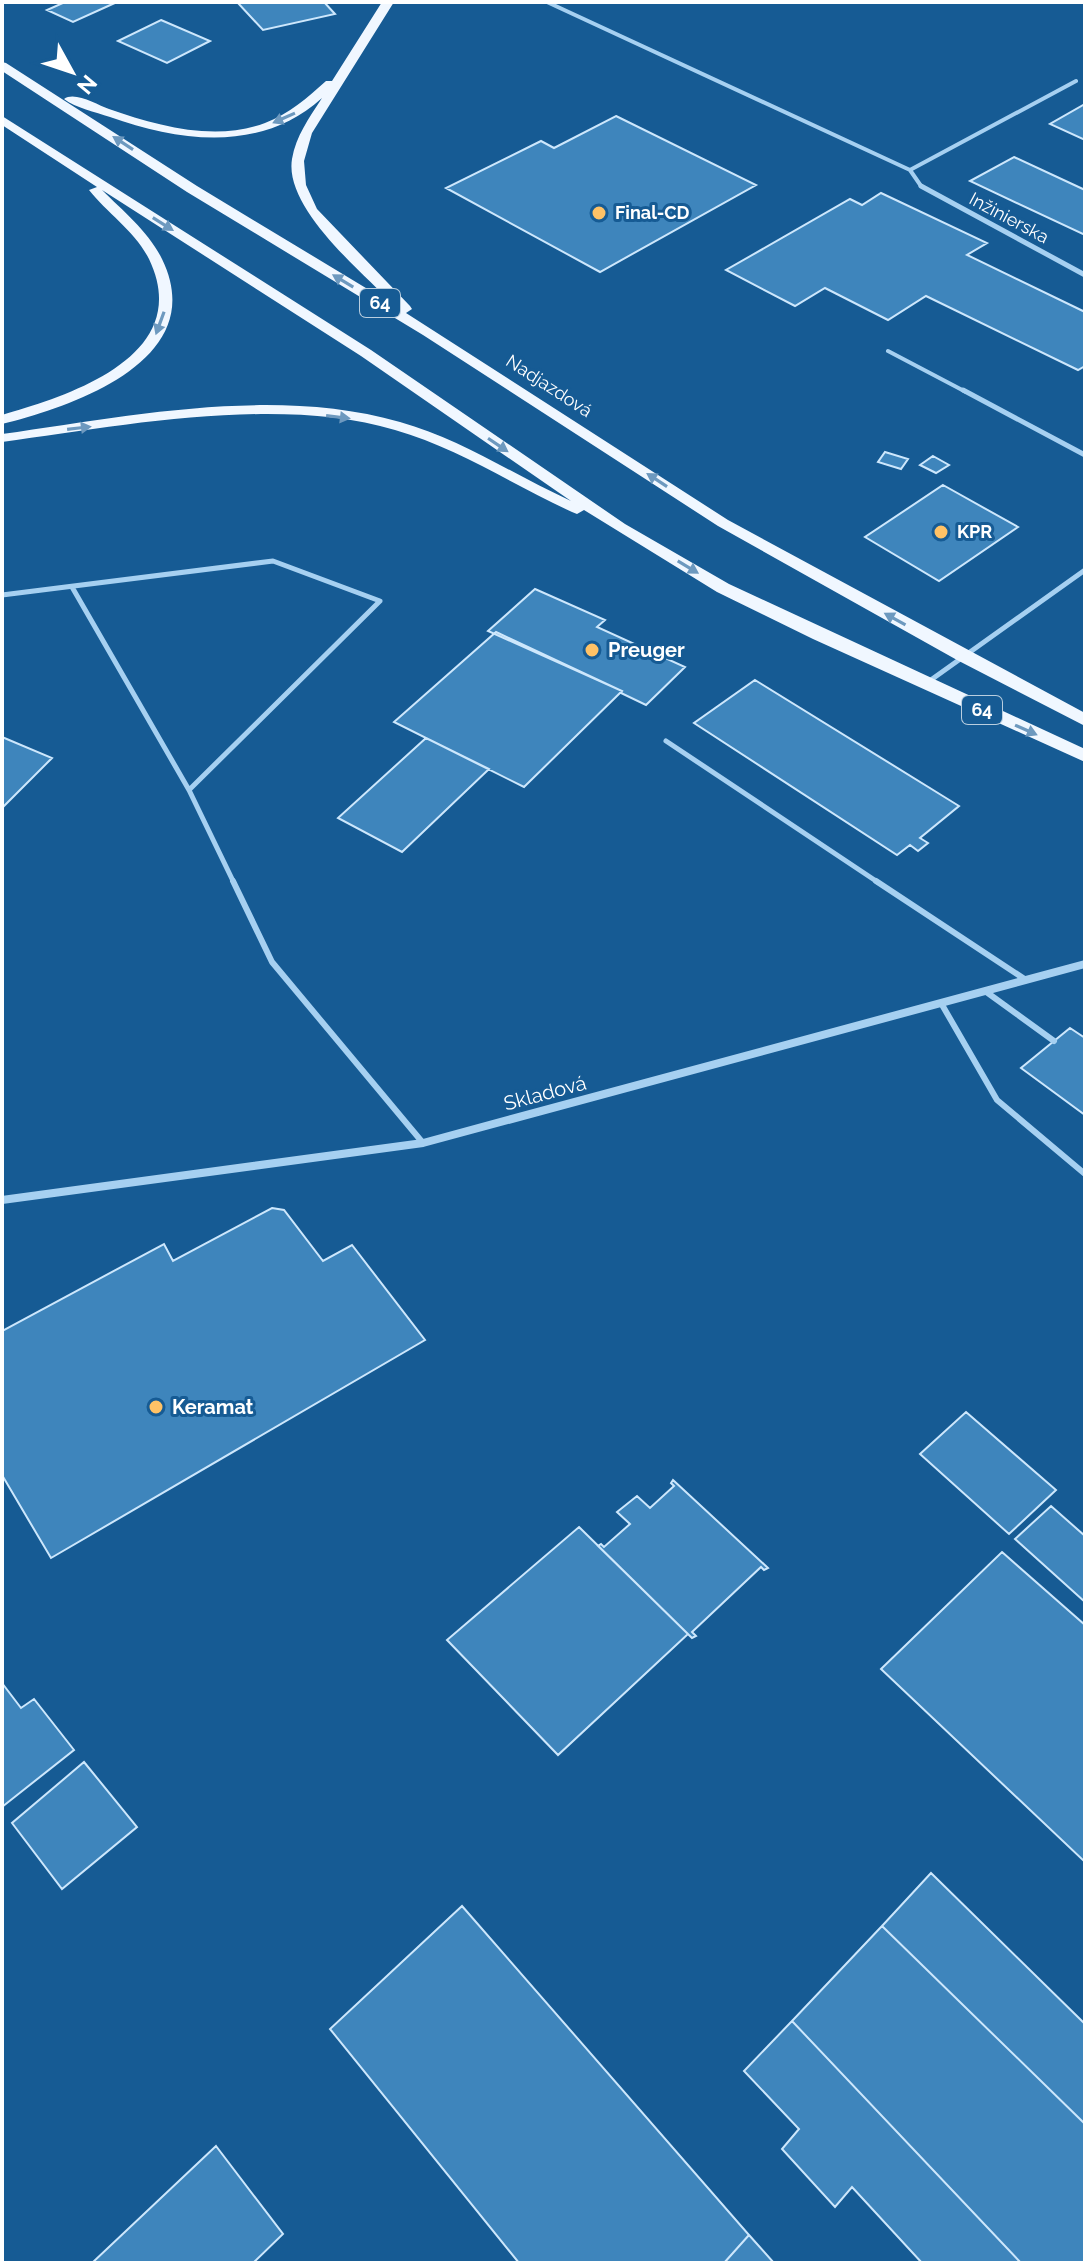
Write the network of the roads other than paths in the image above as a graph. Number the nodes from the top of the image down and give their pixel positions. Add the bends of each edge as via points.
1 (388, 2) edge
2 (547, 2) edge
3 (2, 66) edge
4 (346, 71) junction
5 (1076, 81) dead end
6 (36, 86) junction
7 (2, 120) edge
8 (73, 167) junction
9 (910, 170) junction
10 (921, 186) joint
11 (1085, 275) edge
12 (428, 332) junction
13 (888, 351) dead end
14 (2, 420) edge
15 (2, 438) edge
16 (1085, 455) edge
17 (620, 527) junction
18 (1085, 570) edge
19 (72, 587) junction
20 (2, 595) edge
21 (963, 656) junction
22 (925, 684) junction
23 (1085, 720) edge
24 (666, 741) dead end
25 (1085, 756) edge
26 (189, 790) junction
27 (1085, 964) edge
28 (1026, 980) junction
29 (985, 991) junction
30 (941, 1003) junction
31 (1054, 1041) dead end
32 (423, 1143) junction
33 (1085, 1174) edge
34 (2, 1200) edge

1 - 4 main road
2 - 9 lane
3 - 6 main road, Nadjazdová
4 -> 6 main road via 297,112 229,136 142,125
4 - 12 main road via 306,133 298,161 300,185 311,210 331,234
5 - 9 lane
12 -> 6 main road, Nadjazdová / 64 via 192,189
7 - 8 main road, 64
8 -> 14 main road via 156,260 165,310 150,346 118,376 69,399
8 -> 17 main road, 64 via 366,353
9 - 10 lane
10 - 11 street, Inžinierska
21 -> 12 main road, Nadjazdová / 64 via 723,523
13 - 16 lane
15 -> 17 main road via 171,417 291,414 366,420 438,441
17 -> 22 main road, 64 via 723,588
18 - 21 lane
19 - 20 lane
19 - 26 lane
19 - 26 lane via 273,561 380,601
21 - 22 lane
21 - 23 main road, Nadjazdová / 64
22 -> 25 main road, 64
24 - 28 lane
26 - 32 lane via 272,962
27 - 28 street, Skladová
28 - 29 street, Skladová
29 - 30 street, Skladová
29 - 31 lane
30 - 32 street, Skladová
30 - 33 lane via 997,1100
32 - 34 street, Skladová

